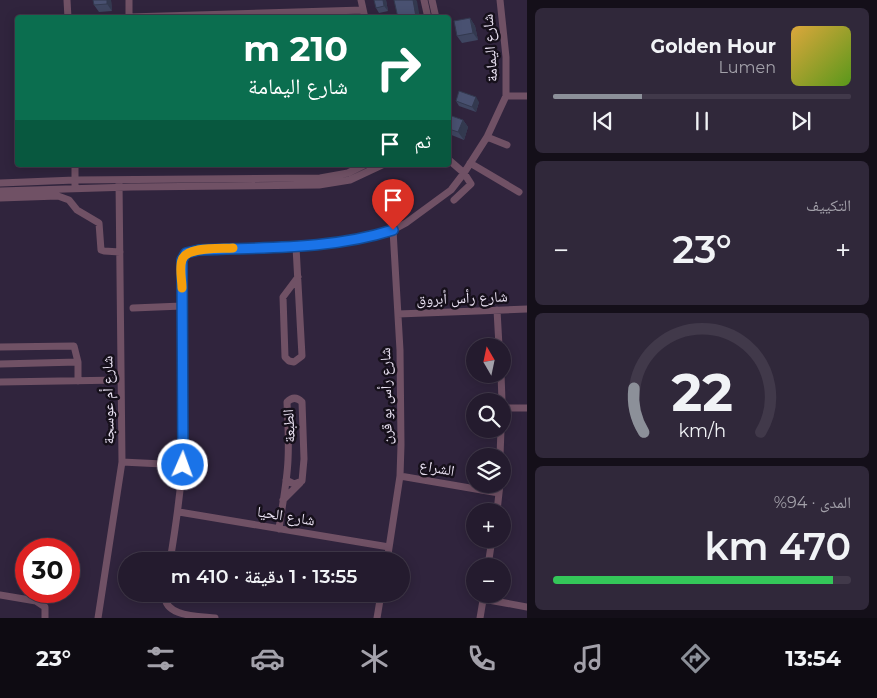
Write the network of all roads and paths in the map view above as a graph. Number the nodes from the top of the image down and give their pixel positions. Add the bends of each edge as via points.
1 (68, 0) edge
2 (129, 0) edge
3 (361, 0) edge
4 (424, 0) edge
5 (432, 0) edge
6 (500, 0) edge
7 (364, 14) edge
8 (68, 15) edge
9 (129, 15) edge
10 (286, 15) edge
11 (427, 15) edge
12 (435, 15) edge
13 (506, 96) junction
14 (527, 96) edge
15 (486, 137) junction
16 (507, 145) dead end
17 (451, 162) edge
18 (470, 163) junction
19 (75, 167) edge
20 (360, 167) edge
21 (378, 167) edge
22 (464, 174) junction
23 (75, 180) junction
24 (0, 183) edge
25 (120, 184) junction
26 (75, 189) junction
27 (0, 191) edge
28 (519, 192) dead end
29 (0, 198) edge
30 (454, 200) dead end
31 (393, 230) junction
32 (296, 247) junction
33 (120, 252) junction
34 (298, 277) junction
35 (300, 296) junction
36 (283, 297) junction
37 (182, 306) junction
38 (133, 308) dead end
39 (527, 309) edge
40 (497, 310) junction
41 (398, 314) junction
42 (499, 338) edge
43 (0, 347) edge
44 (78, 362) junction
45 (0, 364) edge
46 (121, 380) junction
47 (78, 381) junction
48 (0, 382) edge
49 (511, 408) edge
50 (527, 408) edge
51 (122, 462) junction
52 (183, 465) junction
53 (400, 476) junction
54 (286, 480) junction
55 (300, 483) junction
56 (466, 487) edge
57 (500, 493) edge
58 (283, 501) junction
59 (498, 503) edge
60 (179, 512) junction
61 (279, 529) junction
62 (389, 547) junction
63 (172, 552) edge
64 (388, 552) edge
65 (0, 595) edge
66 (166, 602) edge
67 (380, 602) edge
68 (482, 603) edge
69 (509, 603) edge
70 (527, 607) edge
71 (45, 618) edge
72 (98, 618) edge
73 (215, 618) edge
74 (377, 618) edge
75 (480, 618) edge

1 - 8 street
2 - 9 street
3 - 7 street
4 - 11 street
5 - 12 street
6 - 13 street, شارع اليمامة
7 - 10 street
13 - 14 street
13 - 15 street, شارع اليمامة
15 - 16 street
15 - 18 street, شارع اليمامة
17 - 22 street
18 - 22 street, شارع اليمامة
18 - 28 street
19 - 23 street
20 - 25 street via 348,173 320,178
21 - 25 street via 350,180 318,185
22 - 30 street via 471,184
22 - 31 street, شارع اليمامة via 451,190
23 - 24 street
23 - 25 street
23 - 26 street
25 - 26 street
25 - 33 street, شارع أم عوسجة
26 - 27 street
29 - 33 street via 62,196 99,223 101,250
31 - 32 street, شارع اليمامة via 337,244
31 - 41 street, شارع رأس بو قرن
32 - 34 street
32 - 37 street, شارع اليمامة via 186,253 182,260
33 - 46 street, شارع أم عوسجة
34 - 35 street
34 - 36 street
35 - 36 street via 291,294
35 - 36 street via 302,356 294,362 285,357
37 - 38 street
37 - 52 street
39 - 40 street, شارع رأس أبروق
40 - 41 street, شارع رأس أبروق
40 - 42 street
41 - 53 street, شارع رأس بو قرن
43 - 44 street via 72,346 76,348
44 - 45 street
44 - 47 street
46 - 47 street
46 - 51 street, شارع أم عوسجة
47 - 48 street
49 - 50 street
51 - 52 street
51 - 72 street, شارع أم عوسجة
52 - 60 street
53 - 56 street, الشراع
53 - 62 street, شارع رأس بو قرن
54 - 55 street
54 - 55 street, الطبعة via 287,402 294,398 302,402 304,459
54 - 58 street, الطبعة
55 - 58 street
57 - 59 street
58 - 61 street, الطبعة
60 - 61 street, شارع الحيا
60 - 63 street
61 - 62 street, شارع الحيا
62 - 64 street, شارع رأس بو قرن
65 - 71 street via 36,601 45,606
66 - 73 street via 170,608 182,613
67 - 74 street
68 - 75 street
69 - 70 street

